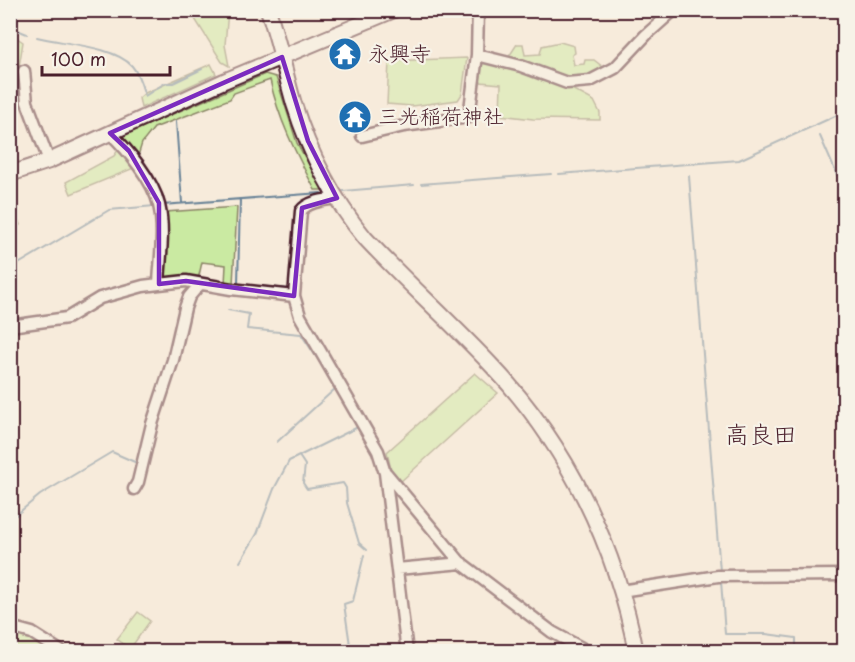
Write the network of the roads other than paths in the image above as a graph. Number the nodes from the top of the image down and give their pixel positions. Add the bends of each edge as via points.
1 (268, 10) edge
2 (394, 10) edge
3 (478, 10) edge
4 (674, 10) edge
5 (477, 55) junction
6 (282, 57) junction
7 (24, 71) dead end
8 (110, 133) junction
9 (362, 136) dead end
10 (49, 161) junction
11 (10, 174) edge
12 (337, 198) junction
13 (159, 284) junction
14 (200, 284) junction
15 (294, 296) junction
16 (10, 326) edge
17 (386, 473) junction
18 (134, 489) dead end
19 (462, 564) junction
20 (397, 569) junction
21 (844, 575) edge
22 (622, 592) junction
23 (10, 627) edge
24 (62, 651) edge
25 (407, 651) edge
26 (589, 651) edge
27 (636, 651) edge

1 - 6 street
2 - 6 street
3 - 5 street
4 - 5 street via 615,68 590,81 567,83
5 - 9 street via 469,117
6 - 8 street
6 - 12 street via 308,141
7 - 10 street via 27,102
8 - 10 street
8 - 13 street via 129,151 159,203
10 - 11 street
12 - 15 street via 301,211
12 - 22 street via 365,238 494,368 528,408 580,488
13 - 14 street
13 - 16 street via 100,298 67,318
14 - 15 street
14 - 18 street via 185,308
15 - 17 street via 300,316 378,451
17 - 19 street
17 - 20 street
19 - 20 street
19 - 26 street via 552,632
20 - 25 street
21 - 22 street via 718,576
22 - 27 street
23 - 24 street via 32,633

